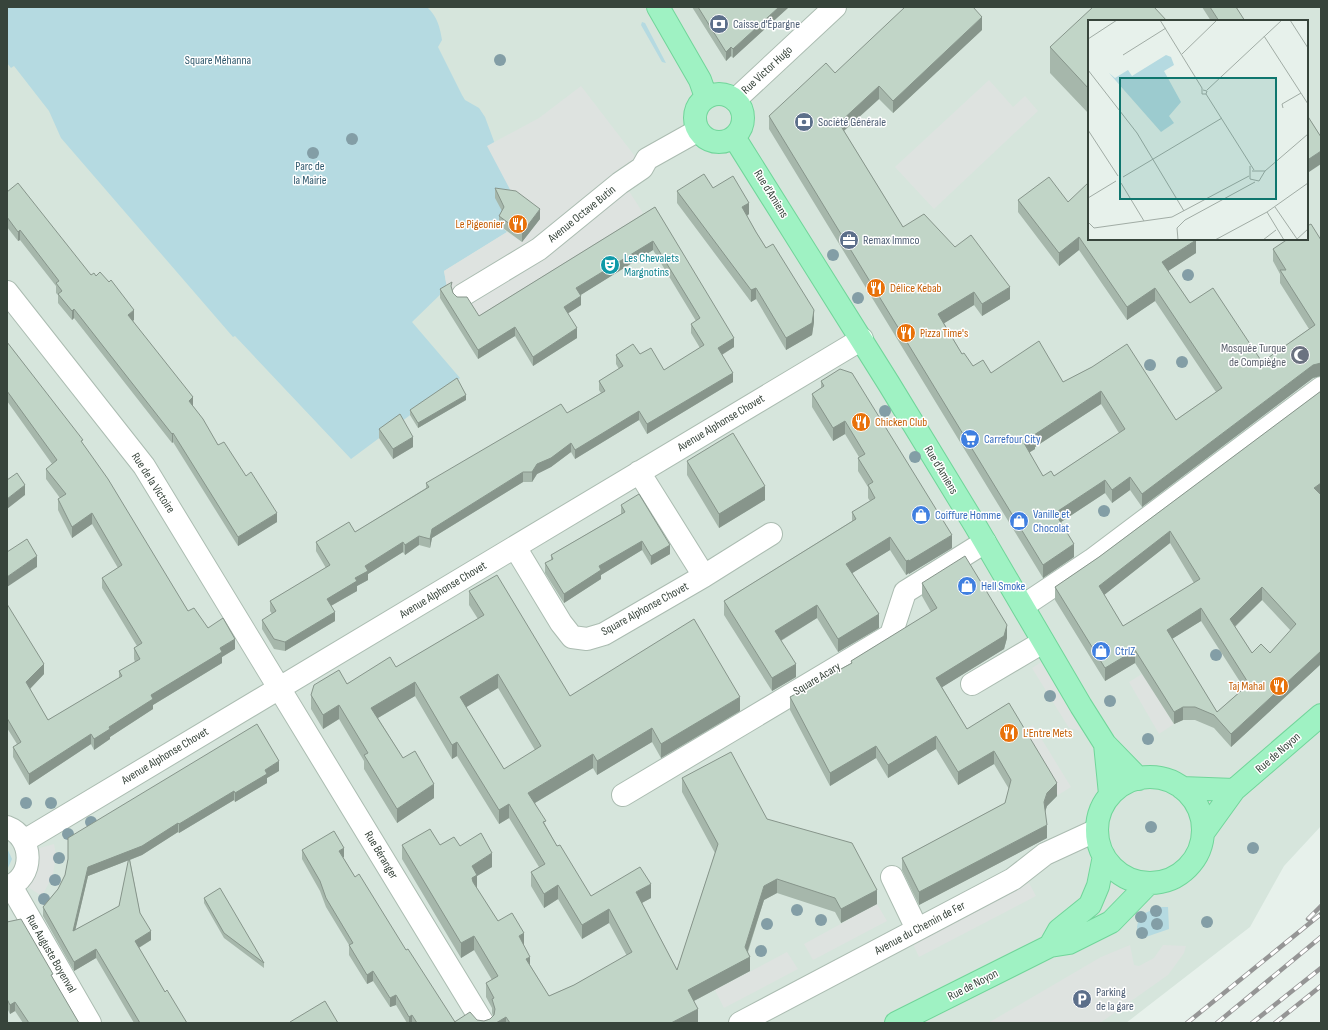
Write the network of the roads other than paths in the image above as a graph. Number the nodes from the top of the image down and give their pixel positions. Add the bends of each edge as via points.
1 (658, 7) edge
2 (835, 7) edge
3 (706, 97) junction
4 (735, 100) junction
5 (698, 131) junction
6 (734, 137) junction
7 (7, 292) edge
8 (463, 295) edge
9 (862, 339) junction
10 (1321, 388) edge
11 (639, 472) junction
12 (771, 534) dead end
13 (985, 542) junction
14 (515, 547) junction
15 (704, 576) junction
16 (1023, 606) junction
17 (1043, 642) junction
18 (972, 684) dead end
19 (280, 688) junction
20 (1321, 715) edge
21 (1106, 744) junction
22 (1139, 779) junction
23 (1182, 788) junction
24 (1234, 790) junction
25 (1110, 794) junction
26 (623, 795) dead end
27 (7, 827) edge
28 (1097, 830) junction
29 (1203, 833) junction
30 (24, 841) junction
31 (1104, 856) junction
32 (892, 877) dead end
33 (1148, 884) junction
34 (9, 887) edge
35 (917, 929) junction
36 (1050, 946) junction
37 (90, 1023) edge
38 (482, 1023) edge
39 (740, 1023) edge
40 (896, 1023) edge

1 - 3 main road via 700,80
2 - 4 street, Rue Victor Hugo
3 - 4 main road via 726,95
3 - 5 main road via 699,103 695,112 694,122
4 - 6 main road via 743,119 740,131
5 - 6 main road via 704,138 714,142 725,142
5 - 8 street, Avenue Octave Butin via 647,159 642,168 539,249
6 - 9 main road, Rue d'Amiens
7 - 19 street, Rue de la Victoire via 144,466
9 - 11 street, Avenue Alphonse Chovet
9 - 13 main road, Rue d'Amiens
10 - 16 street via 1092,560
11 - 14 street, Avenue Alphonse Chovet
11 - 15 street
12 - 15 street, Square Alphonse Chovet
13 - 16 main road, Rue d'Amiens
13 - 26 street, Square Acary via 905,592 892,635
14 - 15 street, Square Alphonse Chovet via 572,637 587,639 604,634
14 - 19 street, Avenue Alphonse Chovet
16 - 17 main road, Rue d'Amiens
17 - 18 street
17 - 21 main road, Rue d'Amiens
19 - 30 street, Avenue Alphonse Chovet
19 - 38 street, Rue Béranger
20 - 24 main road, Rue de Noyon
21 - 22 main road, Rue d'Amiens
21 - 25 main road, Rue d'Amiens
22 - 23 main road via 1162,779
22 - 25 main road via 1122,784
23 - 24 main road
23 - 29 main road via 1198,808
24 - 29 main road, Rue de Noyon
25 - 28 main road via 1102,808
27 - 30 street
28 - 31 main road
28 - 35 street, Avenue du Chemin de Fer via 1045,854 1013,879
29 - 33 main road via 1200,850 1191,864 1178,876 1161,883
30 - 34 street via 28,851 25,871 19,880
31 - 33 main road via 1110,865 1125,877
31 - 36 main road via 1098,886 1090,905 1059,930
32 - 35 street
33 - 36 main road, Rue de Noyon via 1111,922 1069,942
34 - 37 street, Rue Auguste Boyenval
35 - 39 street, Avenue du Chemin de Fer
36 - 40 main road, Rue de Noyon

